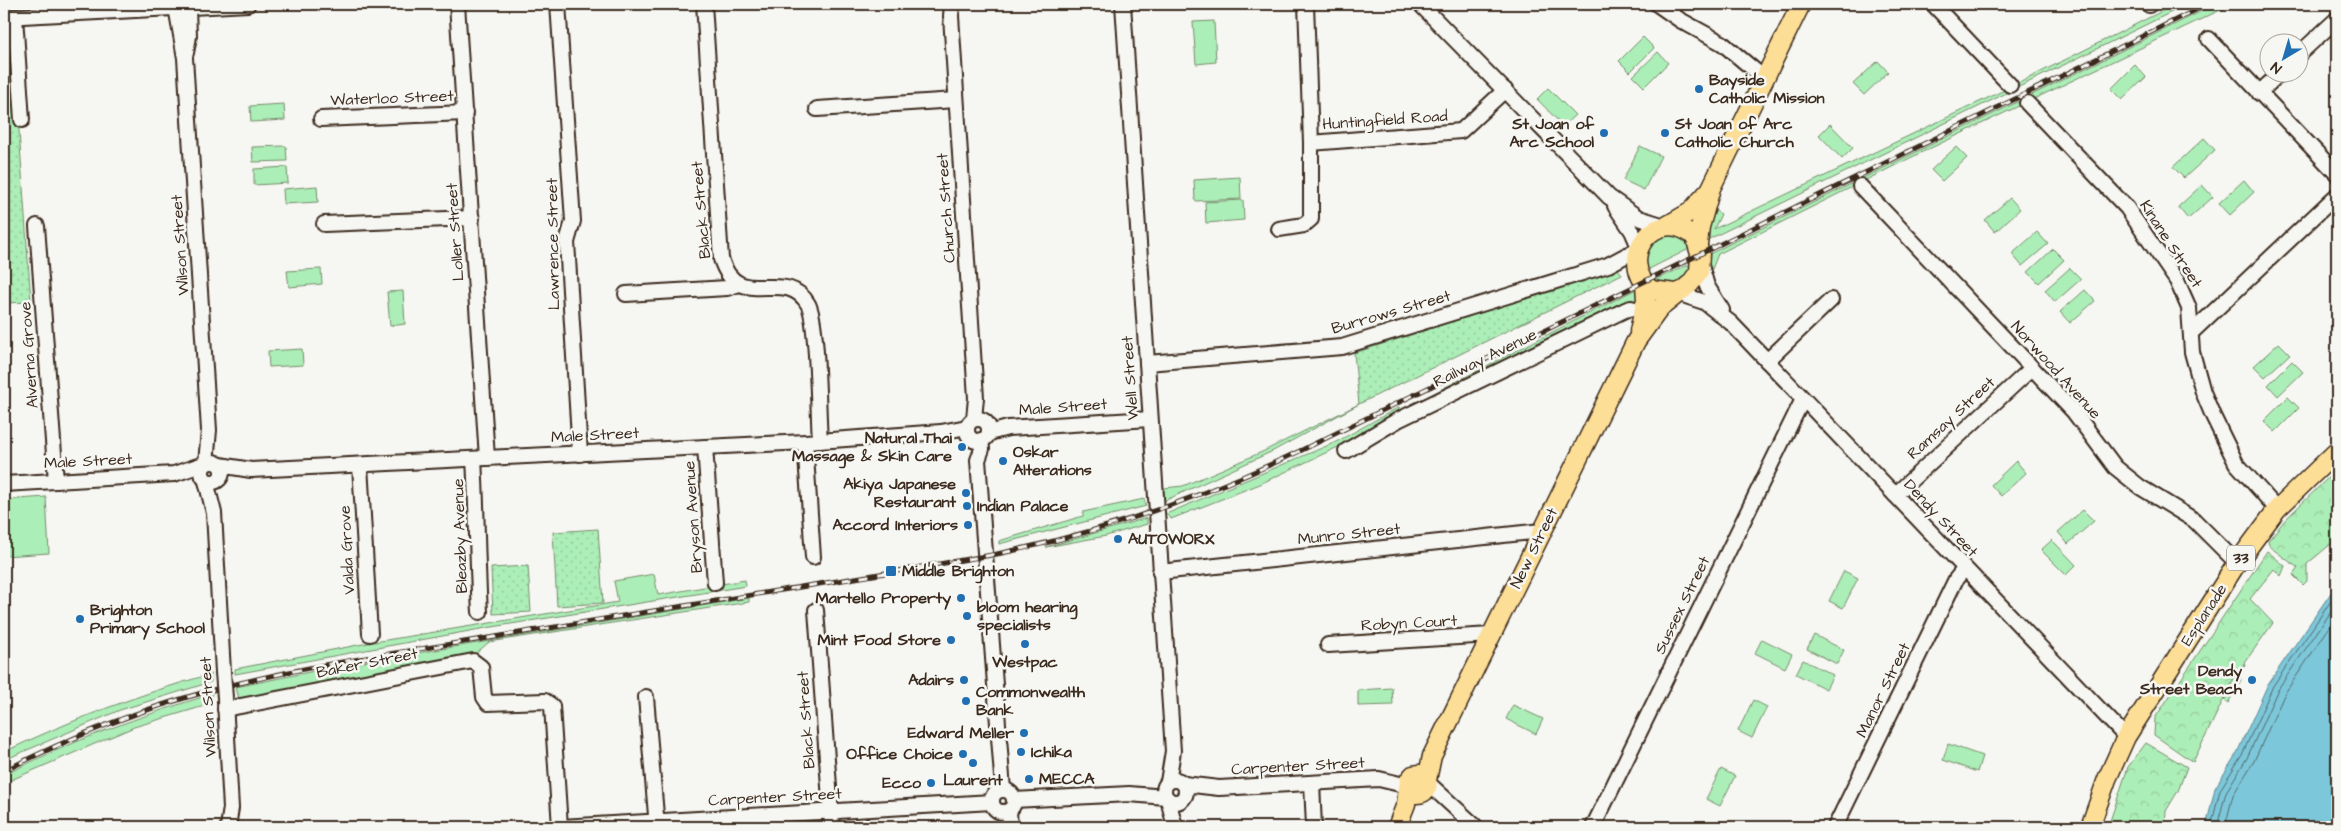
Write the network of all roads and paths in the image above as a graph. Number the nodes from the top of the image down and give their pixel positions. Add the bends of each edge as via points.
1 (248, 4) edge
2 (457, 4) edge
3 (558, 4) edge
4 (704, 4) edge
5 (1123, 4) edge
6 (1306, 4) edge
7 (1420, 4) edge
8 (1657, 4) edge
9 (1801, 4) edge
10 (1933, 4) edge
11 (182, 7) junction
12 (102, 8) edge
13 (950, 8) edge
14 (9, 16) edge
15 (2337, 18) edge
16 (2209, 39) dead end
17 (2308, 46) edge
18 (1765, 79) junction
19 (2271, 82) edge
20 (2010, 85) dead end
21 (1505, 90) junction
22 (2259, 93) junction
23 (956, 100) junction
24 (2027, 103) dead end
25 (817, 109) dead end
26 (465, 113) junction
27 (320, 118) dead end
28 (22, 120) dead end
29 (1311, 143) junction
30 (2337, 174) edge
31 (1860, 186) dead end
32 (1711, 188) junction
33 (2337, 195) edge
34 (1609, 197) junction
35 (472, 218) junction
36 (324, 224) dead end
37 (37, 226) dead end
38 (1666, 226) junction
39 (1279, 229) dead end
40 (1698, 244) junction
41 (1638, 248) junction
42 (1700, 262) junction
43 (1608, 265) junction
44 (1643, 279) junction
45 (738, 284) junction
46 (1677, 293) junction
47 (626, 294) dead end
48 (1831, 300) dead end
49 (1649, 313) junction
50 (1730, 323) junction
51 (2191, 333) junction
52 (1767, 361) junction
53 (1147, 363) junction
54 (2032, 368) junction
55 (1802, 399) junction
56 (1150, 419) junction
57 (978, 430) junction
58 (812, 441) junction
59 (705, 447) junction
60 (1346, 451) dead end
61 (2337, 451) edge
62 (580, 454) junction
63 (481, 459) junction
64 (360, 464) junction
65 (212, 472) junction
66 (56, 481) junction
67 (4, 484) edge
68 (1895, 495) junction
69 (2277, 509) junction
70 (1542, 531) junction
71 (813, 557) dead end
72 (2237, 564) junction
73 (1964, 569) junction
74 (1160, 572) junction
75 (715, 584) dead end
76 (816, 610) dead end
77 (480, 612) dead end
78 (370, 634) dead end
79 (1491, 635) junction
80 (1328, 646) dead end
81 (646, 697) dead end
82 (225, 704) junction
83 (2126, 737) junction
84 (1173, 751) junction
85 (1183, 783) junction
86 (1312, 783) junction
87 (1418, 784) junction
88 (1219, 788) junction
89 (1172, 793) junction
90 (1004, 806) junction
91 (231, 808) junction
92 (831, 812) junction
93 (657, 824) edge
94 (1398, 824) edge
95 (228, 827) edge
96 (238, 827) edge
97 (561, 827) edge
98 (832, 827) edge
99 (1001, 827) edge
100 (1010, 827) edge
101 (1177, 827) edge
102 (1314, 827) edge
103 (1476, 827) edge
104 (1594, 827) edge
105 (1835, 827) edge
106 (2090, 827) edge

1 - 11 street
2 - 26 street, Loller Street
3 - 62 street, Lawrence Street via 573,221 567,242
4 - 45 street, Black Street via 721,259 728,274
5 - 53 street, Well Street
6 - 29 street, Huntingfield Road
7 - 21 street
8 - 18 street via 1722,43
9 - 18 main road
10 - 20 street
11 - 12 street
11 - 65 street, Wilson Street
12 - 14 street
13 - 23 street, Church Street
14 - 28 street
15 - 17 street
16 - 22 street
18 - 32 main road
19 - 22 street
21 - 29 street, Huntingfield Road via 1462,131
21 - 34 street
22 - 30 street
23 - 25 street
23 - 57 street, Church Street
24 - 51 street, Kinane Street via 2135,218 2181,288 2189,308
26 - 27 street, Waterloo Street
26 - 35 street, Loller Street
29 - 39 street, Huntingfield Road via 1311,219 1304,225
31 - 54 street, Norwood Avenue
32 - 38 main road via 1692,210
32 - 40 main road via 1700,223
33 - 51 street
34 - 38 street via 1639,218
34 - 41 street via 1630,228
35 - 36 street
35 - 63 street, Loller Street
37 - 66 street, Alverna Grove
38 - 40 main road via 1687,231
38 - 41 main road via 1648,234
40 - 42 main road
41 - 43 street, Burrows Street
41 - 44 main road
42 - 46 main road via 1700,270 1694,279
42 - 50 street, Dendy Street via 1709,290
43 - 44 street, Burrows Street via 1625,267
43 - 53 street, Burrows Street via 1342,347
44 - 46 main road via 1654,291
44 - 49 main road
45 - 47 street via 727,288
45 - 58 street via 748,288 788,288 808,304 812,323
46 - 49 main road, New Street
46 - 50 street, Dendy Street via 1704,302
48 - 52 street
49 - 60 street, Railway Avenue via 1631,308 1624,310 1398,420
49 - 70 main road, New Street
50 - 52 street, Dendy Street
51 - 69 street, Kinane Street via 2192,352 2203,392 2225,442 2243,472
52 - 55 street, Dendy Street
53 - 56 street, Well Street
54 - 68 street, Ramsay Street
54 - 72 street, Norwood Avenue via 2074,412 2115,467 2140,487 2194,520
55 - 68 street, Dendy Street
55 - 104 street, Sussex Street
56 - 57 street, Male Street
56 - 74 street, Well Street
57 - 58 street, Male Street
57 - 90 street, Church Street via 982,449 978,460 1003,790 996,792
58 - 59 street, Male Street
58 - 71 street
59 - 62 street, Male Street
59 - 75 street, Bryson Avenue
61 - 69 main road, Esplanade / 33
62 - 63 street, Male Street
63 - 64 street, Male Street
63 - 77 street, Bleazby Avenue via 477,551
64 - 65 street, Male Street
64 - 78 street, Valda Grove
65 - 66 street, Male Street
65 - 82 street, Wilson Street, bridge
66 - 67 street, Male Street
68 - 73 street, Dendy Street
69 - 72 main road, Esplanade / 33
70 - 74 street, Munro Street
70 - 79 main road, New Street
72 - 83 main road, Esplanade / 33
73 - 83 street, Dendy Street
73 - 105 street, Manor Street via 1956,579
74 - 84 street, Well Street
76 - 92 street, Black Street
79 - 80 street, Robyn Court
79 - 87 main road, New Street
81 - 93 street
82 - 91 street, Wilson Street
82 - 97 street, Baker Street via 476,662 481,667 486,700 492,704 545,701 551,705
83 - 106 main road, Esplanade / 33
84 - 85 street, Well Street
84 - 89 street, Well Street
85 - 88 street, Carpenter Street
85 - 89 street, Carpenter Street via 1174,780
86 - 87 street, Carpenter Street via 1379,779
86 - 88 street, Carpenter Street
86 - 102 street
87 - 94 main road, New Street
87 - 103 street via 1446,800
88 - 89 street, Carpenter Street
89 - 90 street, Carpenter Street
89 - 101 street, Well Street
90 - 92 street, Carpenter Street
90 - 99 street
90 - 100 street
91 - 95 street, Wilson Street
91 - 96 street, Wilson Street
92 - 93 street, Carpenter Street
92 - 98 street, Black Street
93 - 97 street, Carpenter Street

